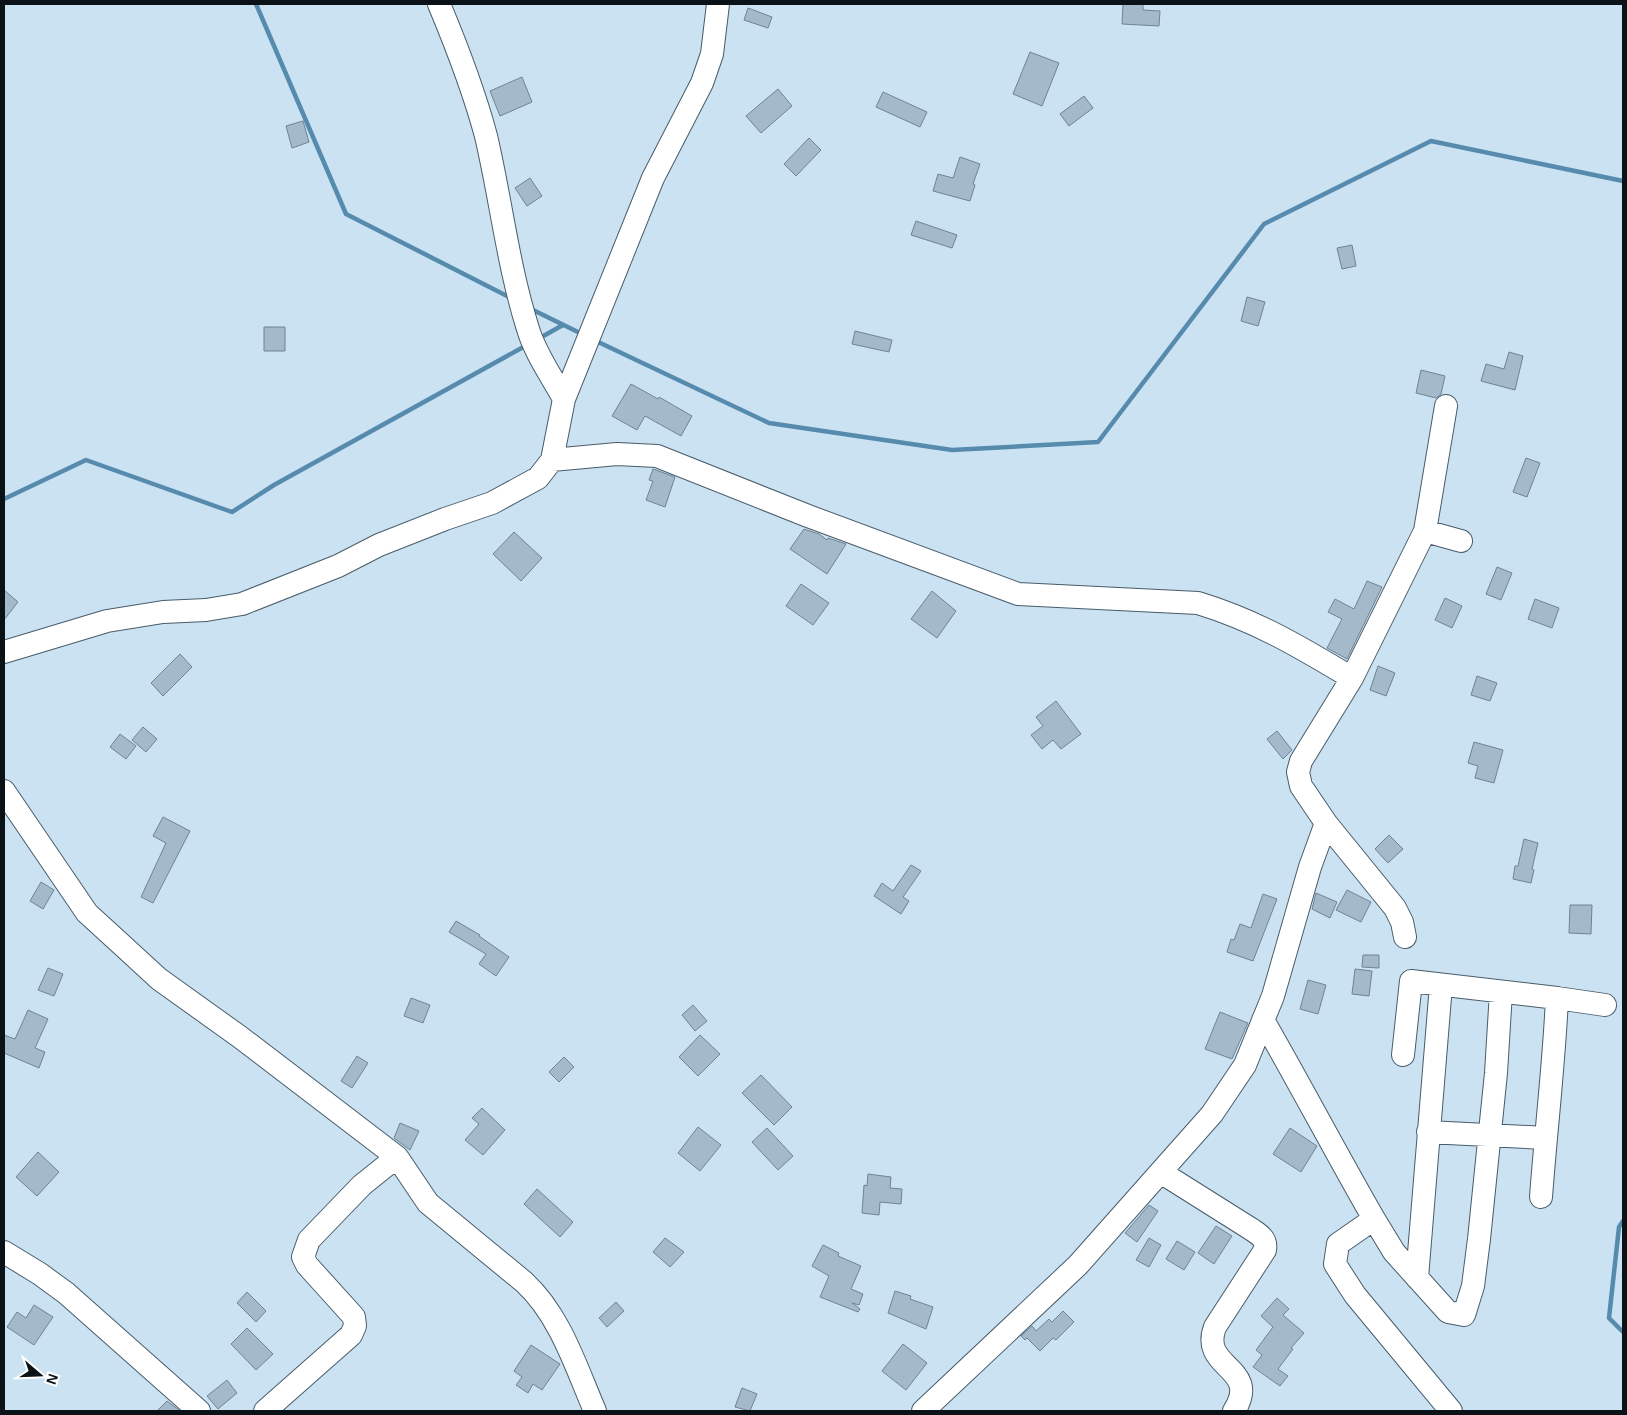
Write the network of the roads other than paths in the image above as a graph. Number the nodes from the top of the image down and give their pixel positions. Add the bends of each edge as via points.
1 (439, 4) edge
2 (718, 4) edge
3 (564, 399) junction
4 (1446, 406) dead end
5 (552, 460) junction
6 (1425, 531) junction
7 (1461, 541) dead end
8 (4, 652) edge
9 (1352, 678) junction
10 (4, 791) edge
11 (1326, 823) junction
12 (1405, 937) dead end
13 (1441, 985) junction
14 (1501, 992) junction
15 (1557, 998) junction
16 (1604, 1005) dead end
17 (1263, 1020) junction
18 (1403, 1055) dead end
19 (1428, 1132) junction
20 (1489, 1134) junction
21 (1546, 1138) junction
22 (397, 1157) junction
23 (1162, 1173) junction
24 (1541, 1196) dead end
25 (1374, 1219) junction
26 (4, 1252) edge
27 (1417, 1278) junction
28 (199, 1411) edge
29 (265, 1411) edge
30 (595, 1411) edge
31 (923, 1411) edge
32 (1234, 1411) edge
33 (1451, 1411) edge

1 - 3 street via 458,48 486,136 522,306 535,345
2 - 3 street via 712,54 702,82 653,178
3 - 5 street
4 - 6 street
5 - 8 street via 538,478 492,503 379,545 338,566 242,604 107,621
5 - 9 street via 617,454 657,456 1018,594 1198,603 1284,637
6 - 7 street
6 - 9 street
9 - 11 street via 1301,760 1298,772 1301,786
10 - 22 street via 87,913 159,978
11 - 12 street via 1395,908
11 - 17 street
13 - 14 street
13 - 18 street via 1411,981
13 - 19 street
14 - 15 street
14 - 20 street
15 - 16 street
15 - 21 street
17 - 23 street via 1240,1074 1212,1114
17 - 25 street
19 - 20 street
19 - 27 street
20 - 21 street
20 - 27 street via 1473,1286 1464,1314 1448,1312
21 - 24 street
22 - 29 street via 349,1198 309,1240 304,1252 307,1265 354,1317 351,1335
22 - 30 street via 428,1203 524,1282 545,1305 555,1320
23 - 31 street via 1078,1265
23 - 32 street via 1251,1228 1266,1243 1265,1250 1212,1334 1214,1351 1241,1385 1241,1397
25 - 27 street via 1394,1252
25 - 33 street via 1338,1244 1335,1264 1355,1295
26 - 28 street via 66,1293

